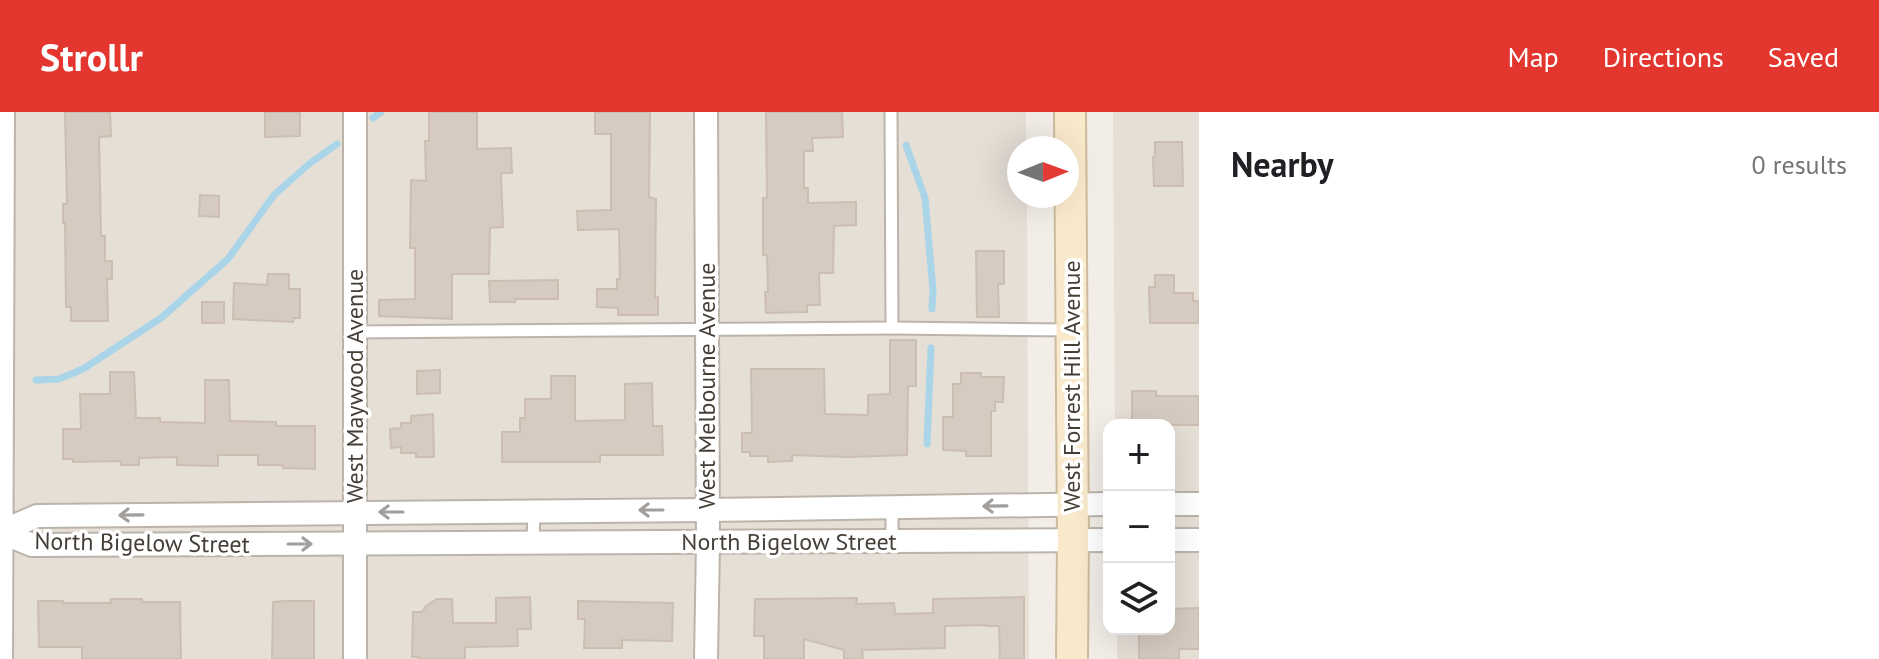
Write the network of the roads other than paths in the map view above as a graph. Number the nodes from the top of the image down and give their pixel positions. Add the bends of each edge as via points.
1 (3, 112) edge
2 (355, 112) edge
3 (706, 112) edge
4 (891, 112) edge
5 (1070, 112) edge
6 (892, 328) junction
7 (706, 329) junction
8 (1072, 330) junction
9 (354, 332) junction
10 (1073, 504) junction
11 (1103, 504) edge
12 (1175, 504) edge
13 (1199, 504) edge
14 (892, 507) junction
15 (707, 510) junction
16 (534, 511) junction
17 (355, 512) junction
18 (186, 514) junction
19 (0, 532) edge
20 (1073, 540) junction
21 (1103, 540) edge
22 (1175, 540) edge
23 (1199, 540) edge
24 (892, 541) junction
25 (708, 542) junction
26 (533, 543) junction
27 (356, 544) junction
28 (187, 545) junction
29 (1, 659) edge
30 (355, 659) edge
31 (706, 659) edge
32 (1072, 659) edge

1 - 19 street
2 - 9 street, West Maywood Avenue
3 - 7 street, West Melbourne Avenue
4 - 6 lane
5 - 8 main road, West Forrest Hill Avenue
6 - 7 lane
6 - 8 lane
7 - 9 lane
7 - 15 street, West Melbourne Avenue
8 - 10 main road, West Forrest Hill Avenue
9 - 17 street, West Maywood Avenue
10 - 11 street, North Bigelow Street
10 -> 14 street, North Bigelow Street
10 - 20 main road, West Forrest Hill Avenue
12 - 13 street
14 - 15 street, North Bigelow Street
14 - 24 lane
15 -> 16 street, North Bigelow Street
15 - 25 street, West Melbourne Avenue
16 -> 17 street, North Bigelow Street
16 - 26 lane
17 - 18 street, North Bigelow Street
17 - 27 street, West Maywood Avenue
18 -> 19 street, North Bigelow Street via 37,516
18 - 28 lane
19 - 28 street, North Bigelow Street via 32,545
19 - 29 street
20 - 21 street, North Bigelow Street
20 - 24 street, North Bigelow Street
20 - 32 main road, West Forrest Hill Avenue
22 - 23 street
24 - 25 street, North Bigelow Street
25 - 26 street, North Bigelow Street
25 - 31 street, West Melbourne Avenue
26 - 27 street, North Bigelow Street
28 -> 27 street, North Bigelow Street
27 - 30 street, West Maywood Avenue

